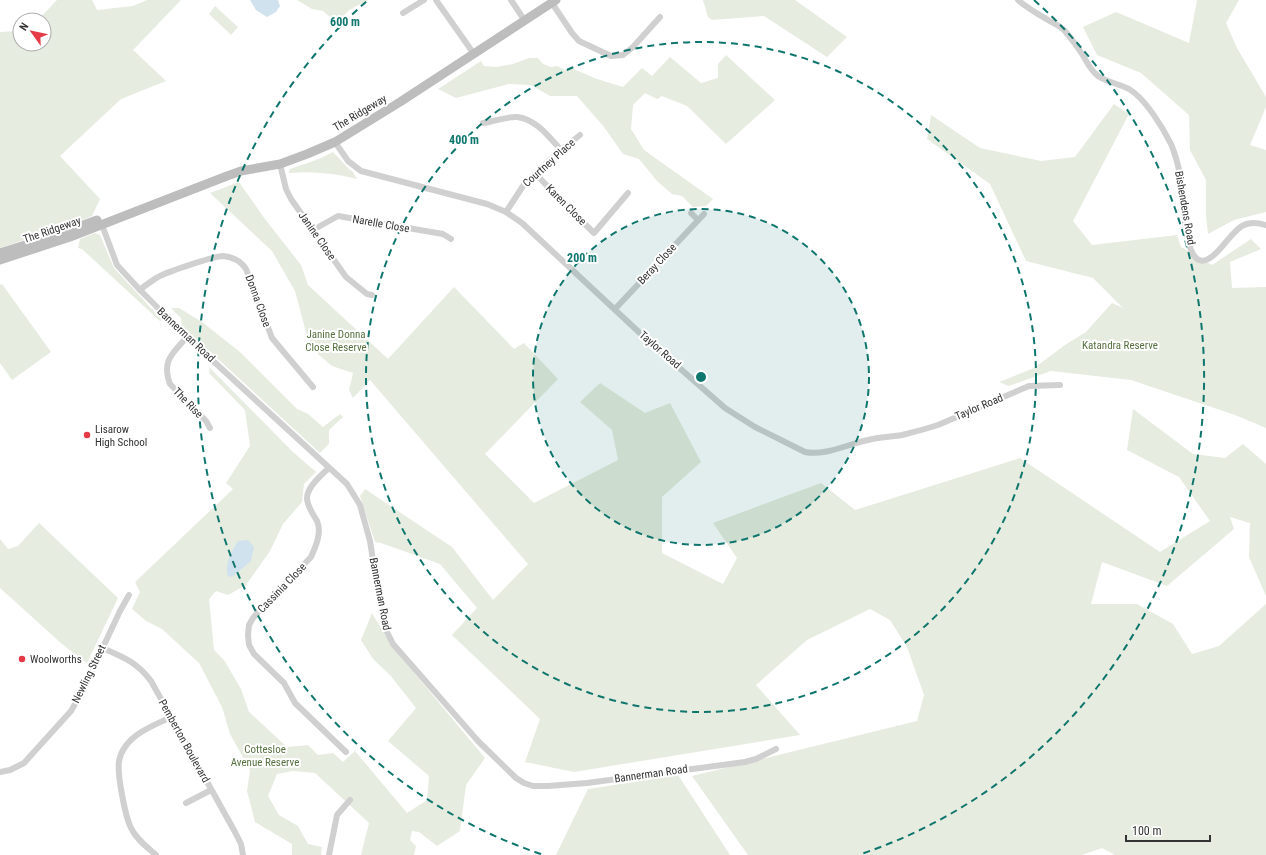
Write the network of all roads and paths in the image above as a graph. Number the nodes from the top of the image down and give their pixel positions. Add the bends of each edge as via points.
1 (424, 0) edge
2 (436, 0) edge
3 (512, 0) edge
4 (1018, 0) edge
5 (554, 1) edge
6 (403, 13) dead end
7 (660, 16) dead end
8 (525, 21) junction
9 (474, 54) junction
10 (483, 123) dead end
11 (580, 135) dead end
12 (335, 142) junction
13 (561, 150) junction
14 (280, 164) junction
15 (536, 174) junction
16 (628, 194) dead end
17 (506, 212) junction
18 (691, 213) dead end
19 (704, 214) dead end
20 (698, 220) junction
21 (97, 223) junction
22 (1266, 224) edge
23 (313, 230) junction
24 (56, 235) junction
25 (70, 237) junction
26 (451, 239) dead end
27 (1, 256) edge
28 (140, 290) junction
29 (372, 295) dead end
30 (615, 309) junction
31 (187, 337) junction
32 (1060, 385) dead end
33 (312, 387) dead end
34 (210, 428) dead end
35 (329, 468) junction
36 (129, 595) dead end
37 (102, 648) junction
38 (171, 717) junction
39 (776, 749) dead end
40 (346, 752) dead end
41 (0, 772) edge
42 (211, 790) junction
43 (350, 800) dead end
44 (186, 803) dead end
45 (156, 855) edge
46 (243, 855) edge
47 (329, 855) edge

1 - 6 street
2 - 9 street
3 - 8 street
4 - 22 street, Bishendens Road via 1063,29 1089,68 1099,76 1130,90 1161,125 1172,147 1181,179 1187,233 1194,256 1203,261 1208,260 1242,225
5 - 7 street via 579,41 611,56 623,55
5 - 8 street, The Ridgeway
8 - 9 street, The Ridgeway
9 - 12 street, The Ridgeway
10 - 13 street via 516,117 531,120
11 - 13 street, Courtney Place
12 - 14 street, The Ridgeway
12 - 17 street, Taylor Road via 348,161 361,171 487,204
13 - 15 street, Courtney Place
14 - 21 street, The Ridgeway via 241,171
14 - 23 street, Janine Close via 291,199
15 - 16 street, Karen Close via 594,233
15 - 17 street, Courtney Place via 525,183
17 - 30 street, Taylor Road via 522,223
18 - 20 street
19 - 20 street, Beray Close
20 - 30 street, Beray Close
21 - 24 street, The Ridgeway
21 - 25 street, The Ridgeway
21 - 28 street, Bannerman Road via 117,265
23 - 26 street, Narelle Close via 338,216 443,234
23 - 29 street, Janine Close via 346,277 367,294
24 - 25 street via 59,238 66,235
24 - 27 street, The Ridgeway
25 - 27 street, The Ridgeway
28 - 31 street, Bannerman Road
28 - 33 street, Donna Close via 159,277 215,257 236,260 246,269 272,338
30 - 32 street, Taylor Road via 725,408 755,427 812,454 938,425 1029,386
31 - 34 street, The Rise via 170,356 166,367 167,376 170,384
31 - 35 street, Bannerman Road
35 - 39 street, Bannerman Road via 347,484 360,505 370,541 386,632 393,644 478,741 516,778 533,786 556,786 745,762
35 - 40 street, Cassinia Close via 313,483 307,497 310,510 318,523 319,533 314,551 259,611 250,625 248,634 249,645 254,654 284,683 295,703
36 - 37 street, Newling Street
37 - 38 street, Pemberton Boulevard via 140,668 151,681
37 - 41 street, Newling Street via 71,710 24,763
38 - 42 street, Pemberton Boulevard
38 - 45 street via 132,739 118,762 121,788 131,827 138,838
42 - 44 street
42 - 46 street, Pemberton Boulevard via 241,844
43 - 47 street via 337,815

